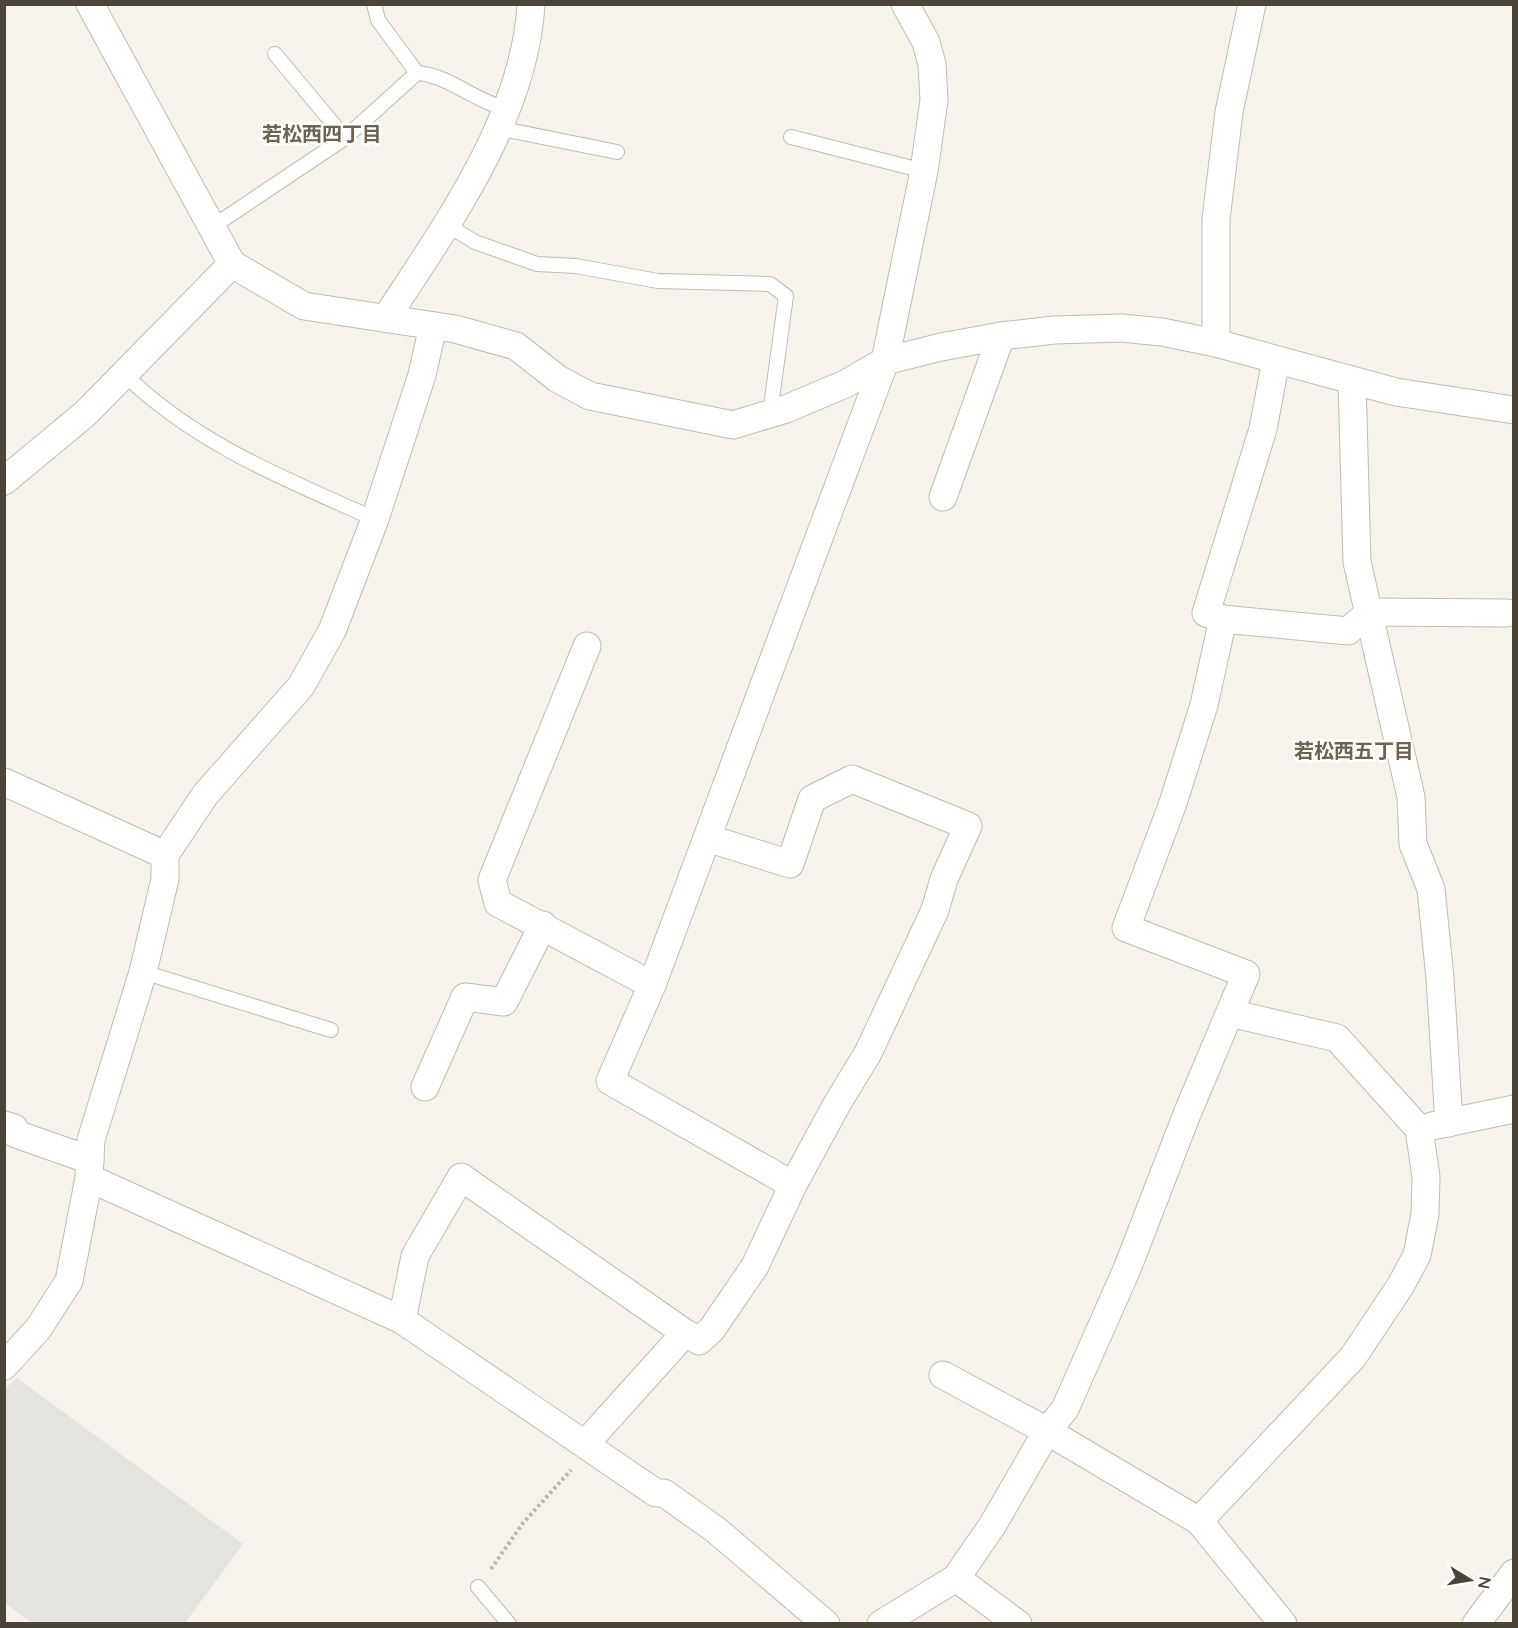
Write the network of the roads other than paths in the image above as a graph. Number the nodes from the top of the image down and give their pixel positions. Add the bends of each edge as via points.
1 (90, 4) edge
2 (374, 4) edge
3 (531, 4) edge
4 (905, 4) edge
5 (1252, 4) edge
6 (275, 54) dead end
7 (417, 73) junction
8 (502, 118) junction
9 (791, 137) dead end
10 (345, 138) junction
11 (617, 152) dead end
12 (924, 171) junction
13 (447, 225) junction
14 (212, 227) junction
15 (231, 264) junction
16 (386, 318) junction
17 (433, 326) junction
18 (1001, 336) junction
19 (1216, 343) junction
20 (1276, 360) junction
21 (885, 361) junction
22 (123, 374) junction
23 (1352, 381) junction
24 (1514, 410) edge
25 (770, 413) junction
26 (4, 481) edge
27 (943, 497) dead end
28 (375, 519) junction
29 (1370, 612) junction
30 (1507, 613) dead end
31 (1223, 619) junction
32 (588, 646) dead end
33 (4, 782) edge
34 (707, 838) junction
35 (165, 855) junction
36 (543, 925) junction
37 (143, 972) junction
38 (652, 984) junction
39 (1230, 1013) junction
40 (331, 1030) dead end
41 (425, 1087) dead end
42 (1514, 1109) edge
43 (1449, 1123) junction
44 (4, 1125) edge
45 (1419, 1129) junction
46 (89, 1169) junction
47 (794, 1185) junction
48 (402, 1320) junction
49 (685, 1333) junction
50 (4, 1366) edge
51 (943, 1375) dead end
52 (1047, 1431) junction
53 (589, 1445) junction
54 (1199, 1521) junction
55 (1514, 1573) edge
56 (956, 1578) junction
57 (478, 1587) road end
58 (508, 1623) edge
59 (826, 1623) edge
60 (881, 1623) edge
61 (1018, 1623) edge
62 (1283, 1623) edge
63 (1476, 1623) edge

1 - 14 street
2 - 7 lane via 378,20
3 - 8 street via 523,52
4 - 12 street via 926,42 932,64 934,100
5 - 19 street via 1229,112 1216,219
6 - 10 lane
7 - 8 lane via 441,79 495,106
7 - 10 lane
8 - 11 lane
8 - 13 street
9 - 12 lane
10 - 14 lane
12 - 21 street
13 - 16 street
13 - 25 lane via 475,242 537,264 576,266 658,281 770,284 786,296
14 - 15 street
15 - 16 street via 304,306
15 - 22 street
16 - 17 street
17 - 25 street via 516,346 558,380 590,396 733,425
17 - 28 street via 422,375
18 - 19 street via 1122,328
18 - 21 street
18 - 27 street
19 - 20 street
20 - 23 street
20 - 31 street via 1263,429 1206,613
21 - 25 street via 845,384
21 - 34 street
22 - 26 street via 86,413
22 - 28 lane via 153,402 242,459
23 - 24 street via 1396,392
23 - 29 street via 1357,562
28 - 35 street via 332,631 301,686 205,795
29 - 30 street
29 - 31 street via 1348,631
29 - 43 street via 1411,797 1413,844 1431,889
31 - 39 street via 1197,727 1126,928 1246,974
32 - 36 street via 492,880 498,903
33 - 35 street
34 - 38 street
34 - 47 street via 790,864 812,799 852,779 968,825 935,909 868,1053
35 - 37 street via 165,879
36 - 38 street
36 - 41 street via 504,1002 465,997
37 - 40 lane
37 - 46 street via 91,1140
38 - 47 street via 610,1081
39 - 45 street via 1337,1038
39 - 52 street via 1065,1409
42 - 43 street
43 - 45 street
44 - 46 street
45 - 54 street via 1426,1177 1425,1214 1417,1255 1401,1285 1353,1357
46 - 48 street
46 - 50 street via 69,1281 38,1329
47 - 49 street via 755,1266 712,1329 699,1341
48 - 49 street via 416,1256 461,1177
48 - 53 street
49 - 53 street
51 - 52 street
52 - 54 street
52 - 56 street via 992,1526
53 - 59 street via 716,1530
54 - 62 street
55 - 63 street
56 - 60 street
56 - 61 street
57 - 58 lane

